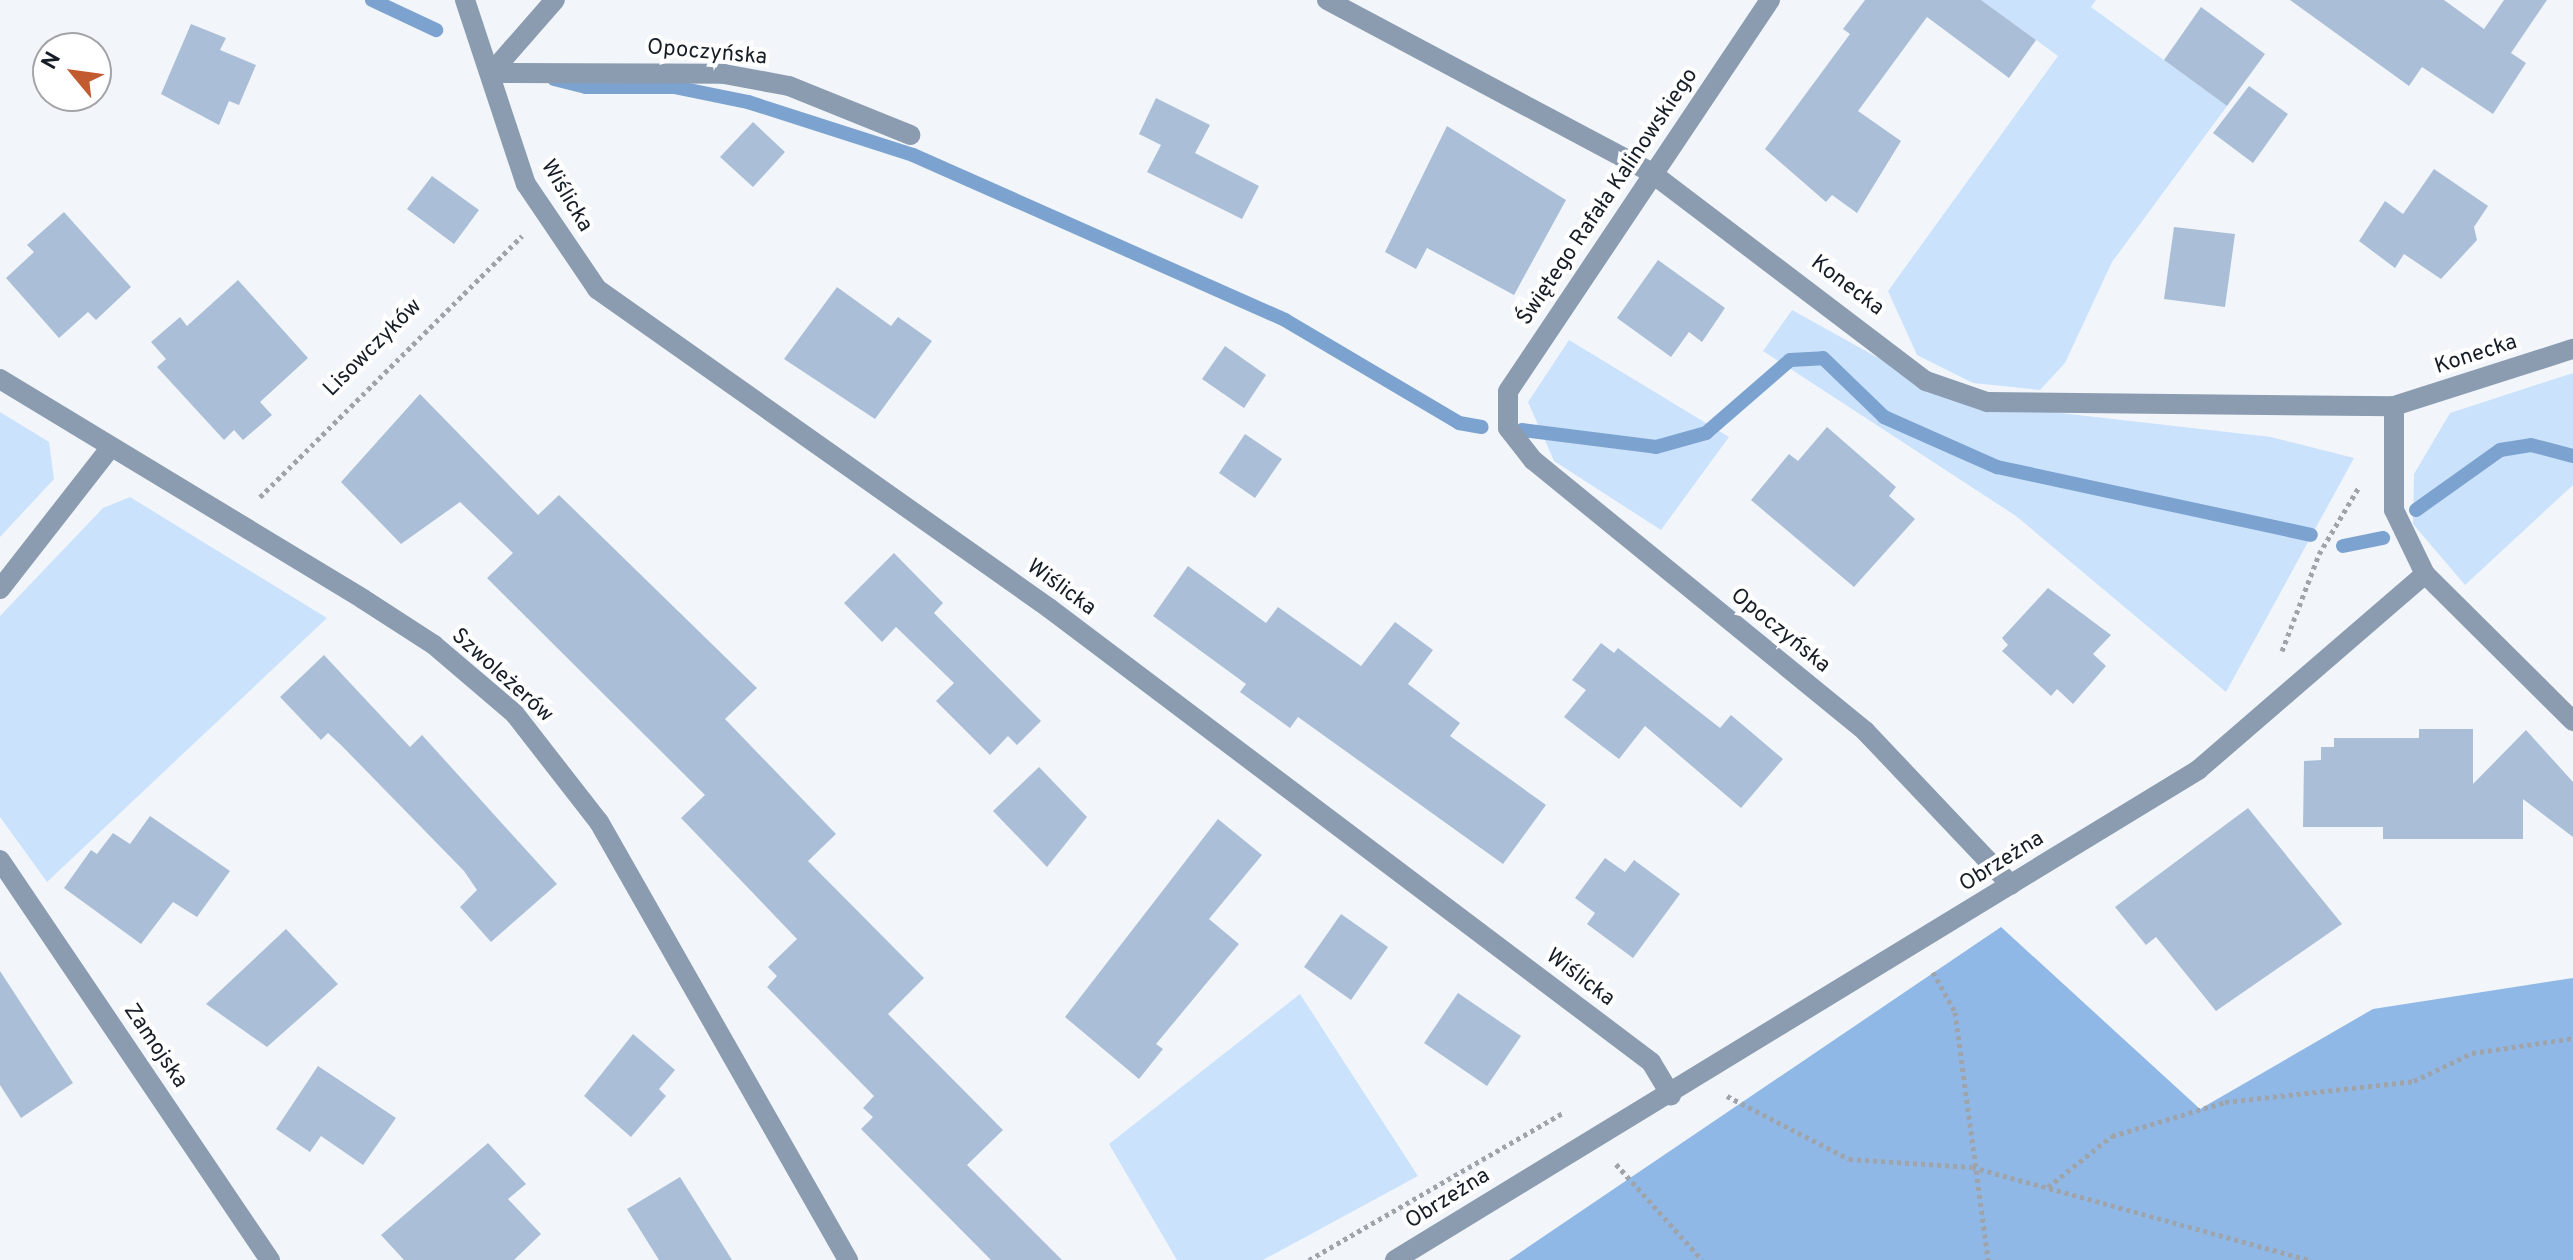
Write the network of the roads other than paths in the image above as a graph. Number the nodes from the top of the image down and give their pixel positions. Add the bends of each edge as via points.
1 (465, 0) edge
2 (555, 0) edge
3 (1327, 0) edge
4 (1770, 0) edge
5 (491, 73) junction
6 (910, 135) dead end
7 (1649, 171) junction
8 (2573, 349) edge
9 (0, 379) edge
10 (2394, 406) junction
11 (1508, 428) joint
12 (111, 447) junction
13 (2425, 574) junction
14 (0, 589) edge
15 (2573, 721) edge
16 (0, 860) edge
17 (2011, 885) junction
18 (1671, 1095) junction
19 (270, 1260) edge
20 (848, 1260) edge
21 (1395, 1260) edge

1 - 5 street
2 - 5 street
3 - 7 street, Konecka
4 - 7 street, Świętego Rafała Kalinowskiego
5 - 6 street, Opoczyńska via 724,74 789,86
5 - 18 street, Wiślicka via 526,184 597,289 1062,618 1651,1062
7 - 10 street, Konecka via 1926,381 1987,402
7 - 11 street, Świętego Rafała Kalinowskiego via 1508,392
8 - 10 street, Konecka
9 - 12 street, Szwoleżerów
10 - 13 street via 2389,464 2394,510
11 - 17 street, Opoczyńska via 1533,460 1865,731
12 - 14 street
12 - 20 street, Szwoleżerów via 434,645 514,713 564,770
13 - 15 street
13 - 17 street, Obrzeżna via 2198,770
16 - 19 street, Zamojska
17 - 18 street, Obrzeżna
18 - 21 street, Obrzeżna via 1591,1137

